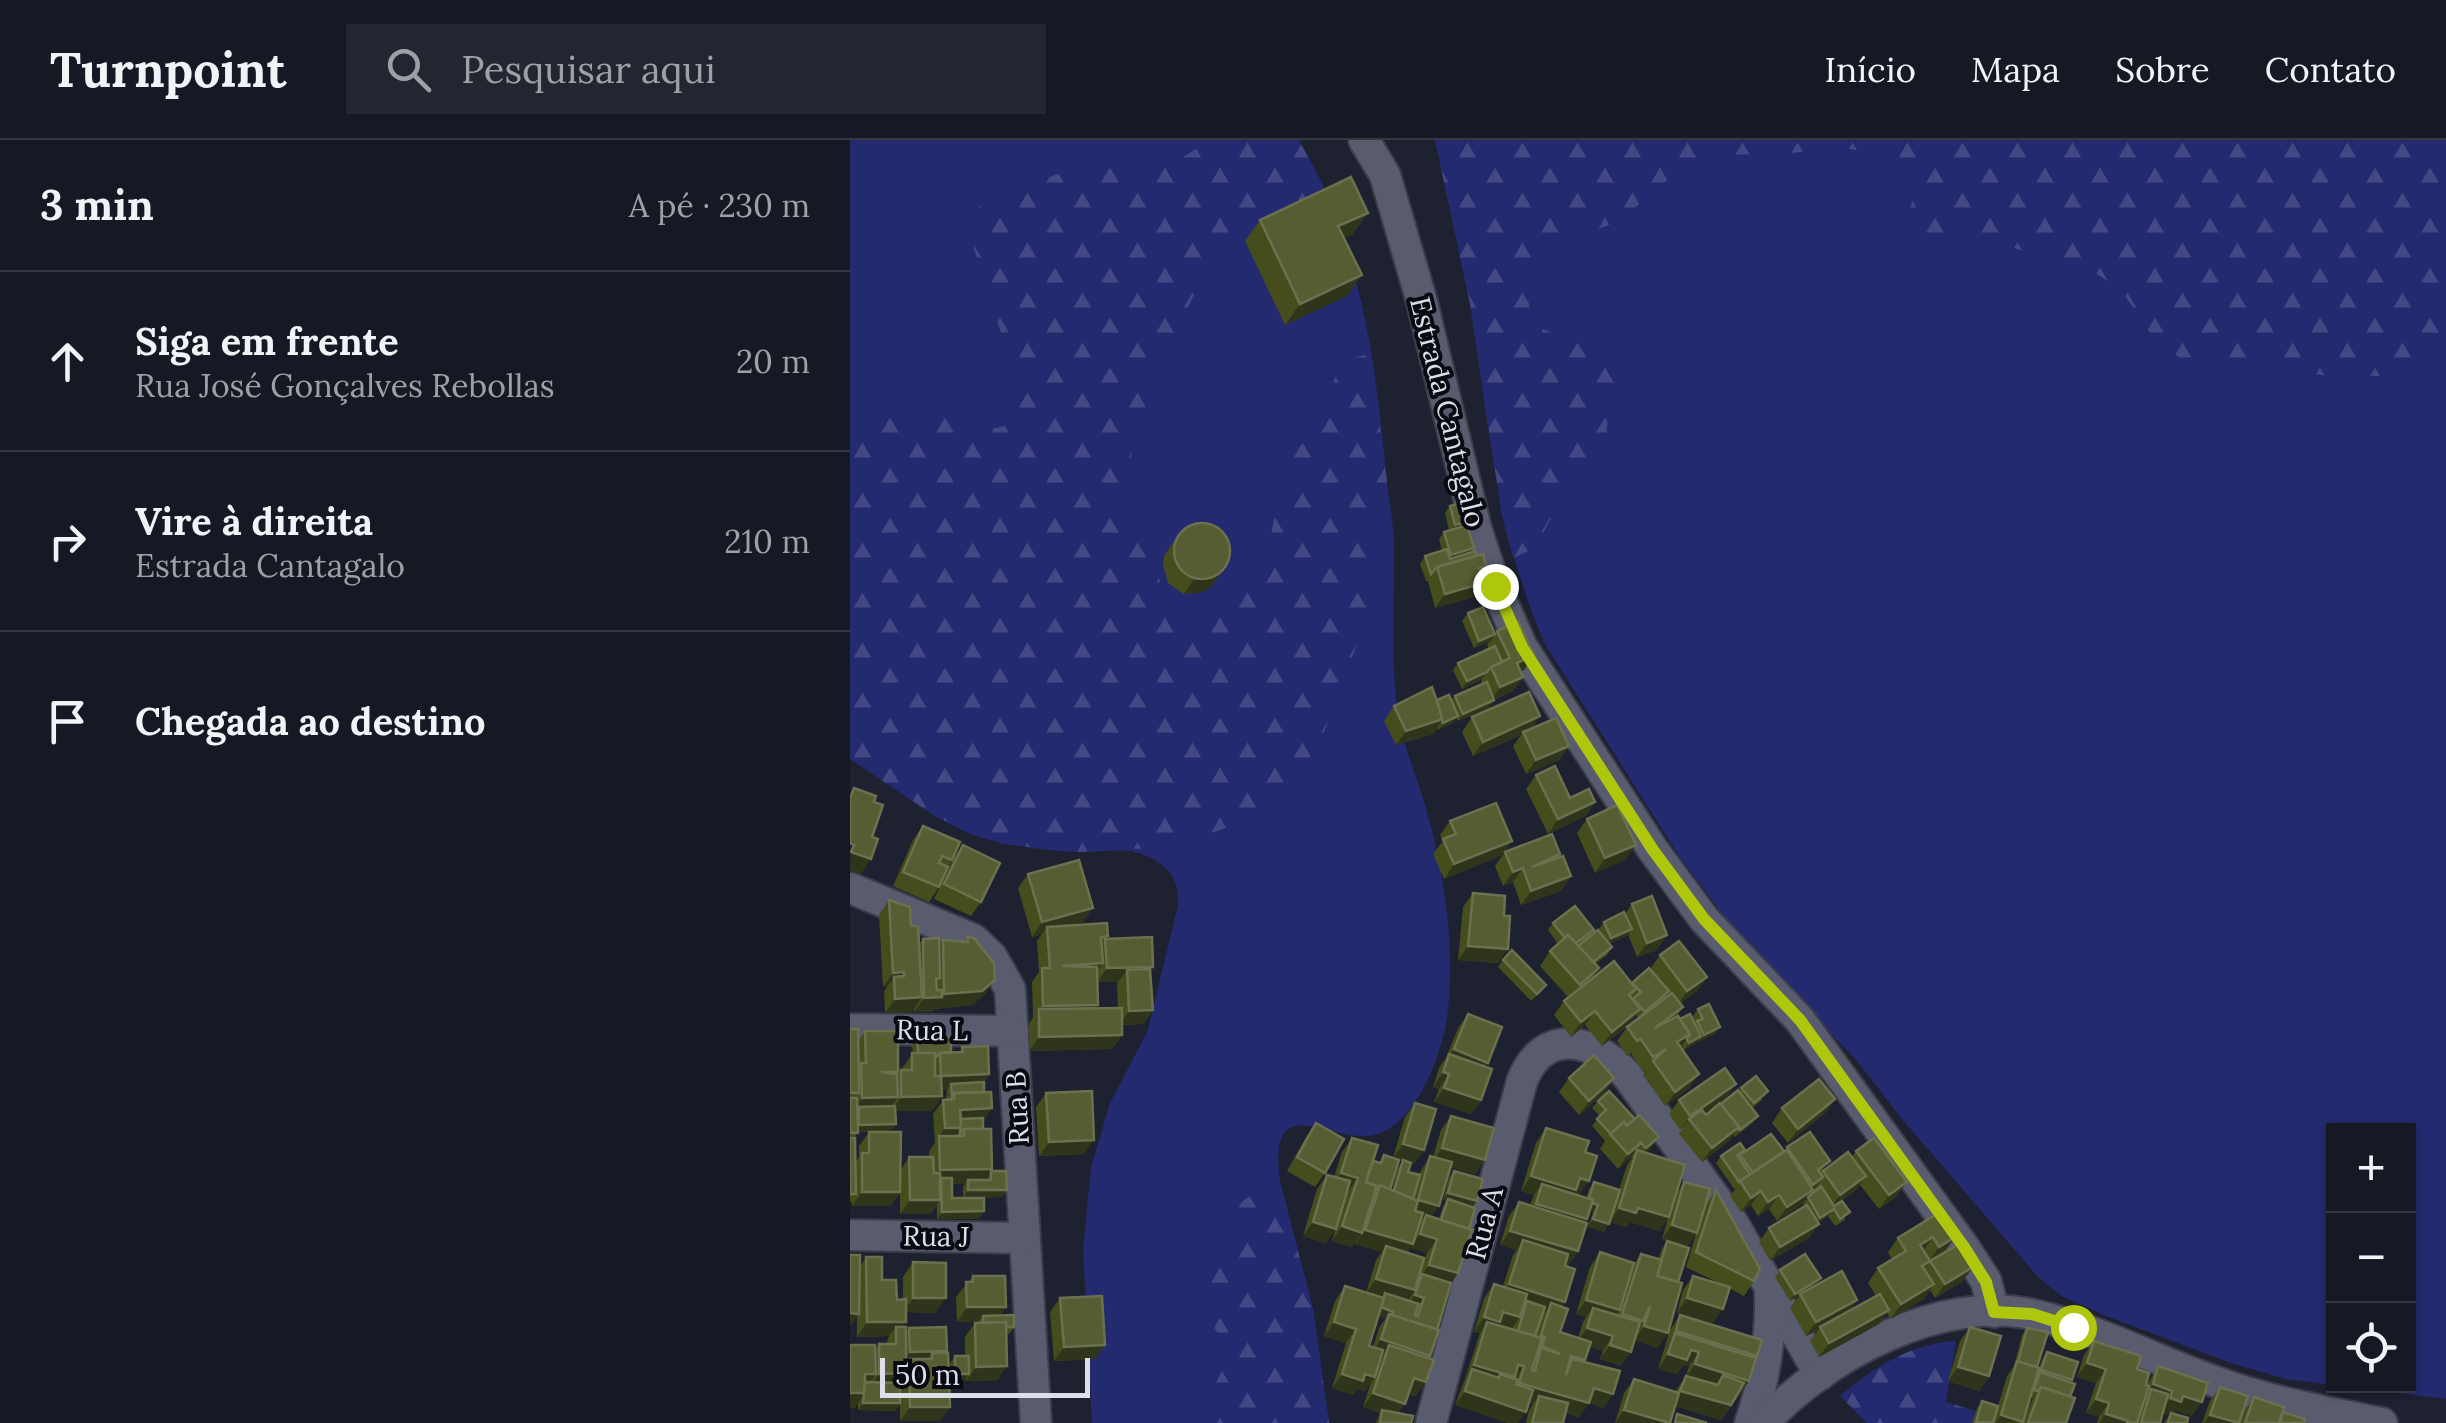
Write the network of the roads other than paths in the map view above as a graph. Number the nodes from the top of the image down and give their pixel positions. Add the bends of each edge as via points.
1 (1364, 140) edge
2 (850, 888) edge
3 (850, 1028) edge
4 (1013, 1030) junction
5 (850, 1235) edge
6 (1022, 1238) junction
7 (1770, 1289) junction
8 (1994, 1312) junction
9 (1820, 1374) junction
10 (1036, 1423) edge
11 (1431, 1423) edge
12 (1750, 1423) edge
13 (1764, 1423) edge
14 (2382, 1423) edge

1 - 8 street, Estrada Cantagalo via 1385,175 1476,528 1522,647 1663,864 1704,919 1800,1020 1964,1247 1986,1282
2 - 4 street, Rua B via 984,948 1010,989
3 - 4 street, Rua L
4 - 6 street, Rua B
5 - 6 street, Rua J
6 - 10 street, Rua B
7 - 9 street
7 - 11 street, Rua A via 1733,1223 1627,1074 1594,1050 1562,1043 1539,1052 1522,1081
7 - 12 street via 1769,1345
8 - 9 street via 1913,1324
8 - 14 street via 2048,1318 2235,1388
9 - 13 street

